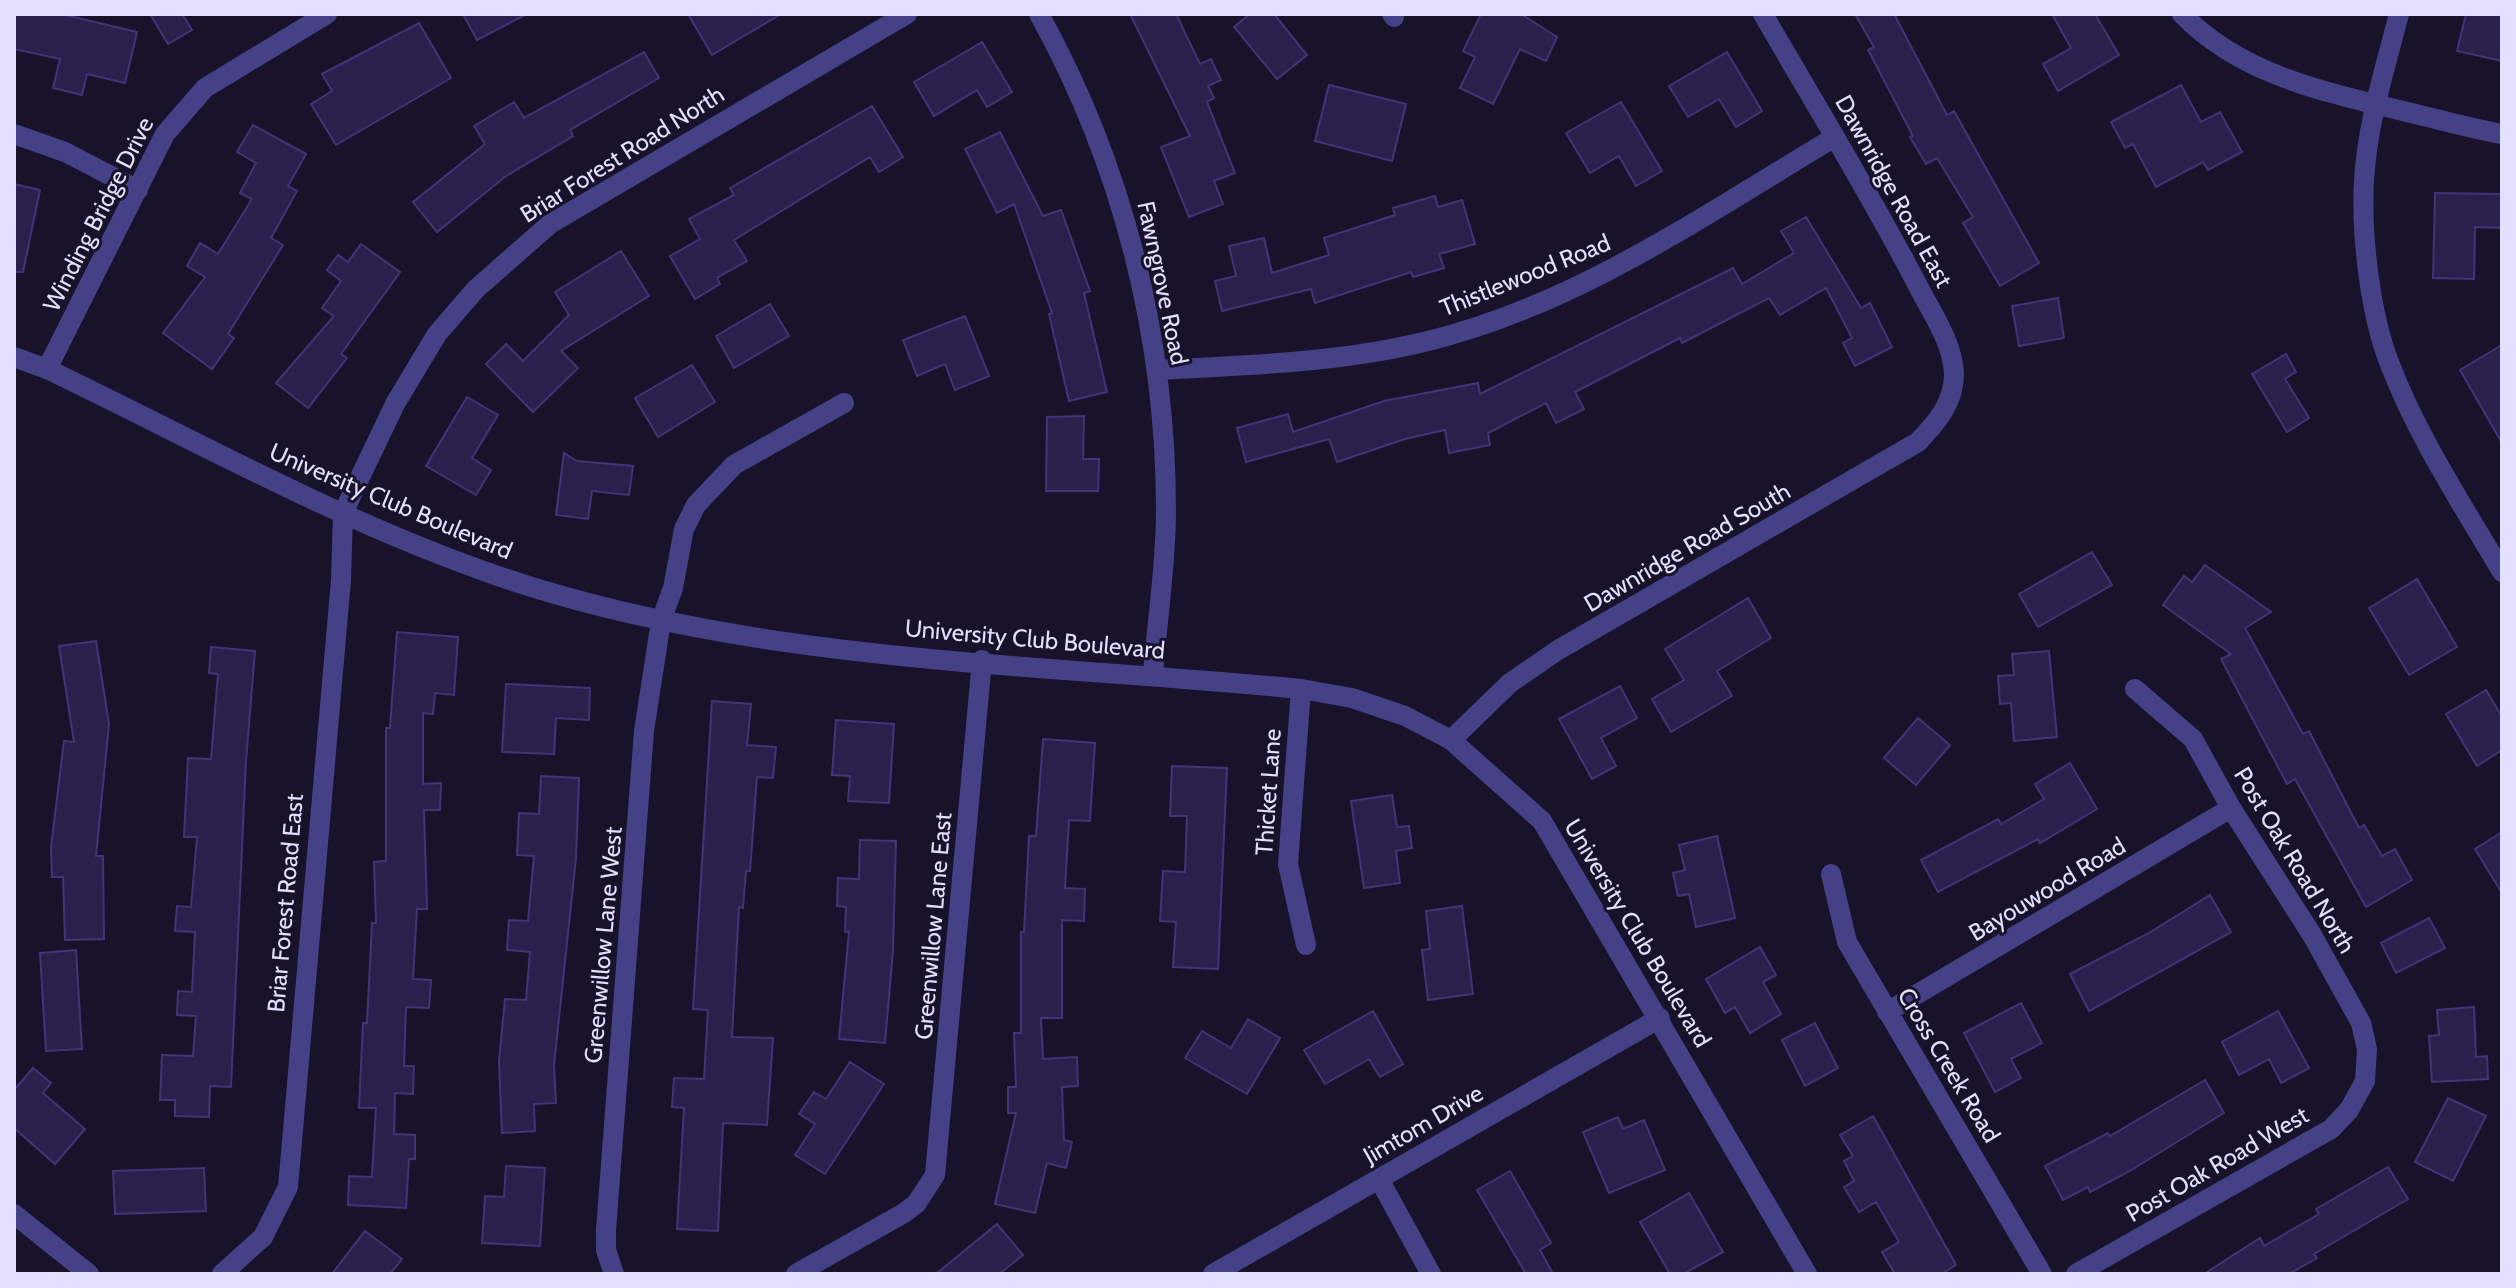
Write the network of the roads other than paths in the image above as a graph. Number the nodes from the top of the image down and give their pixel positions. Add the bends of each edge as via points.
1 (327, 14) edge
2 (907, 14) edge
3 (1039, 14) edge
4 (1763, 14) edge
5 (2182, 14) edge
6 (2399, 14) edge
7 (2375, 104) junction
8 (14, 134) edge
9 (2502, 134) edge
10 (1835, 137) junction
11 (138, 190) junction
12 (14, 357) edge
13 (47, 369) junction
14 (1157, 370) junction
15 (1949, 402) joint
16 (844, 403) dead end
17 (343, 514) junction
18 (2502, 572) edge
19 (661, 621) junction
20 (982, 660) junction
21 (1153, 675) junction
22 (1301, 689) junction
23 (2135, 689) dead end
24 (1451, 740) junction
25 (2231, 808) junction
26 (1831, 874) dead end
27 (1306, 945) dead end
28 (1887, 1012) junction
29 (1660, 1018) junction
30 (2365, 1081) joint
31 (1379, 1179) junction
32 (14, 1214) edge
33 (89, 1274) edge
34 (223, 1274) edge
35 (614, 1274) edge
36 (796, 1274) edge
37 (1213, 1274) edge
38 (1431, 1274) edge
39 (1807, 1274) edge
40 (2042, 1274) edge
41 (2076, 1274) edge

1 - 11 street, Winding Bridge Drive via 230,70 190,102 165,134
2 - 17 street, Briar Forest Road North via 550,224 516,252 437,334 395,404
3 - 14 street, Fawngrove Road via 1083,98 1113,181 1148,311
4 - 10 street, Dawnridge Road East
5 - 7 street via 2203,35 2249,64 2304,86
6 - 7 street
7 - 9 street
7 - 18 street via 2364,182 2370,281 2388,360 2418,427
8 - 11 street via 65,152
10 - 14 street, Thistlewood Road via 1624,263 1501,318 1431,341 1358,356
10 - 15 street, Dawnridge Road East via 1946,340 1954,376
11 - 13 street, Winding Bridge Drive
12 - 13 street, University Club Boulevard
13 - 17 street, University Club Boulevard
14 - 21 street, Fawngrove Road via 1166,511
15 - 24 street, Dawnridge Road South via 1942,418 1918,442 1558,650 1510,683
16 - 19 street, Greenwillow Lane West via 734,465 713,483 684,529
17 - 19 street, University Club Boulevard via 497,576
17 - 34 street, Briar Forest Road East via 288,1187 263,1237
19 - 20 street, University Club Boulevard via 827,647
19 - 35 street, Greenwillow Lane West via 644,731 606,1230
20 - 21 street, University Club Boulevard
20 - 36 street, Greenwillow Lane East via 935,1175 904,1213
21 - 22 street, University Club Boulevard
22 - 24 street, University Club Boulevard via 1352,698 1405,716
22 - 27 street, Thicket Lane via 1288,864
23 - 25 street, Post Oak Road North via 2193,739
24 - 29 street, University Club Boulevard via 1542,821
25 - 28 street, Bayouwood Road
25 - 30 street, Post Oak Road North via 2361,1023 2367,1049
26 - 28 street, Cross Creek Road via 1847,942
28 - 40 street, Cross Creek Road
29 - 31 street, Jimtom Drive
29 - 39 street, University Club Boulevard
30 - 41 street, Post Oak Road West via 2331,1129
31 - 37 street, Jimtom Drive
31 - 38 street
32 - 33 street

